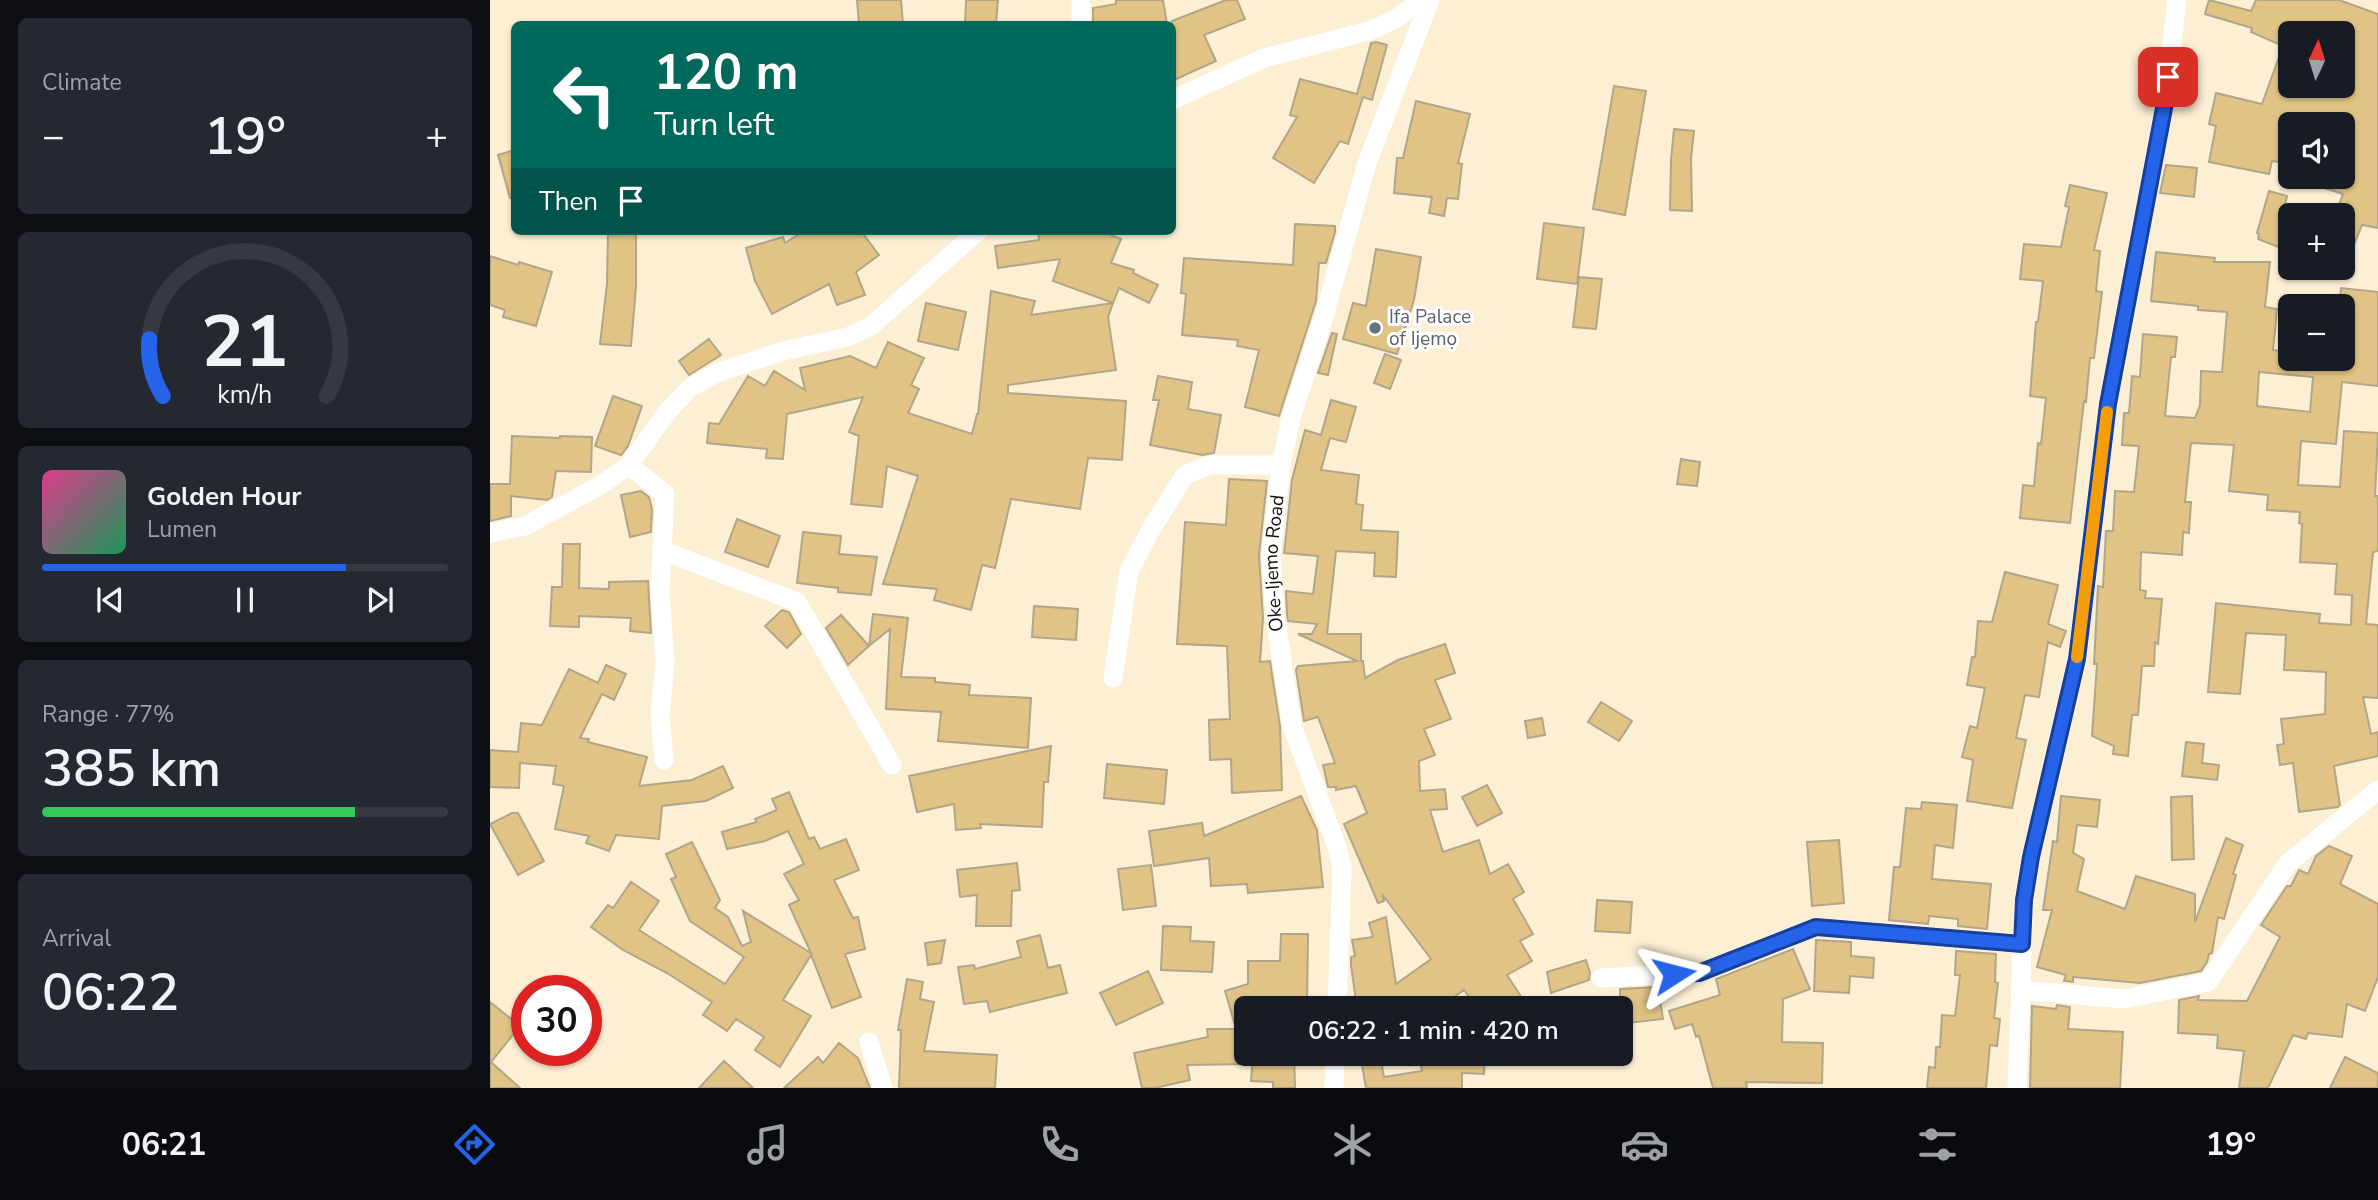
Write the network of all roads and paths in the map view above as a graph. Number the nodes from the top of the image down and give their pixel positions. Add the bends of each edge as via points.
1 (1081, 0) edge
2 (1421, 0) edge
3 (1430, 0) edge
4 (2177, 0) edge
5 (1081, 21) edge
6 (1176, 98) edge
7 (973, 235) edge
8 (629, 465) junction
9 (1281, 465) junction
10 (490, 533) edge
11 (663, 551) junction
12 (1114, 678) dead end
13 (664, 760) dead end
14 (892, 765) dead end
15 (2378, 790) edge
16 (2022, 944) junction
17 (1601, 978) dead end
18 (2020, 990) junction
19 (1337, 996) edge
20 (869, 1042) dead end
21 (1335, 1066) edge
22 (883, 1088) edge
23 (1334, 1088) edge
24 (2017, 1088) edge

1 - 5 street
2 - 6 street via 1372,30 1264,58
3 - 9 street, Oke-Ijemo Road via 1367,163
4 - 16 street via 2165,103 2108,404 2077,659 2031,857
7 - 8 street via 871,326 848,337 725,370 690,388
8 - 10 street via 525,526
8 - 11 street via 665,494
9 - 12 street via 1210,465 1185,475 1129,571
9 - 19 street, Oke-Ijemo Road via 1271,556 1275,616 1292,726 1338,846 1342,868
11 - 13 street via 660,593 665,664 660,714
11 - 14 street via 797,602
15 - 18 street via 2288,863 2208,982 2124,999
16 - 17 street via 1816,927 1699,973
16 - 18 street
18 - 24 street
20 - 22 street
21 - 23 street

